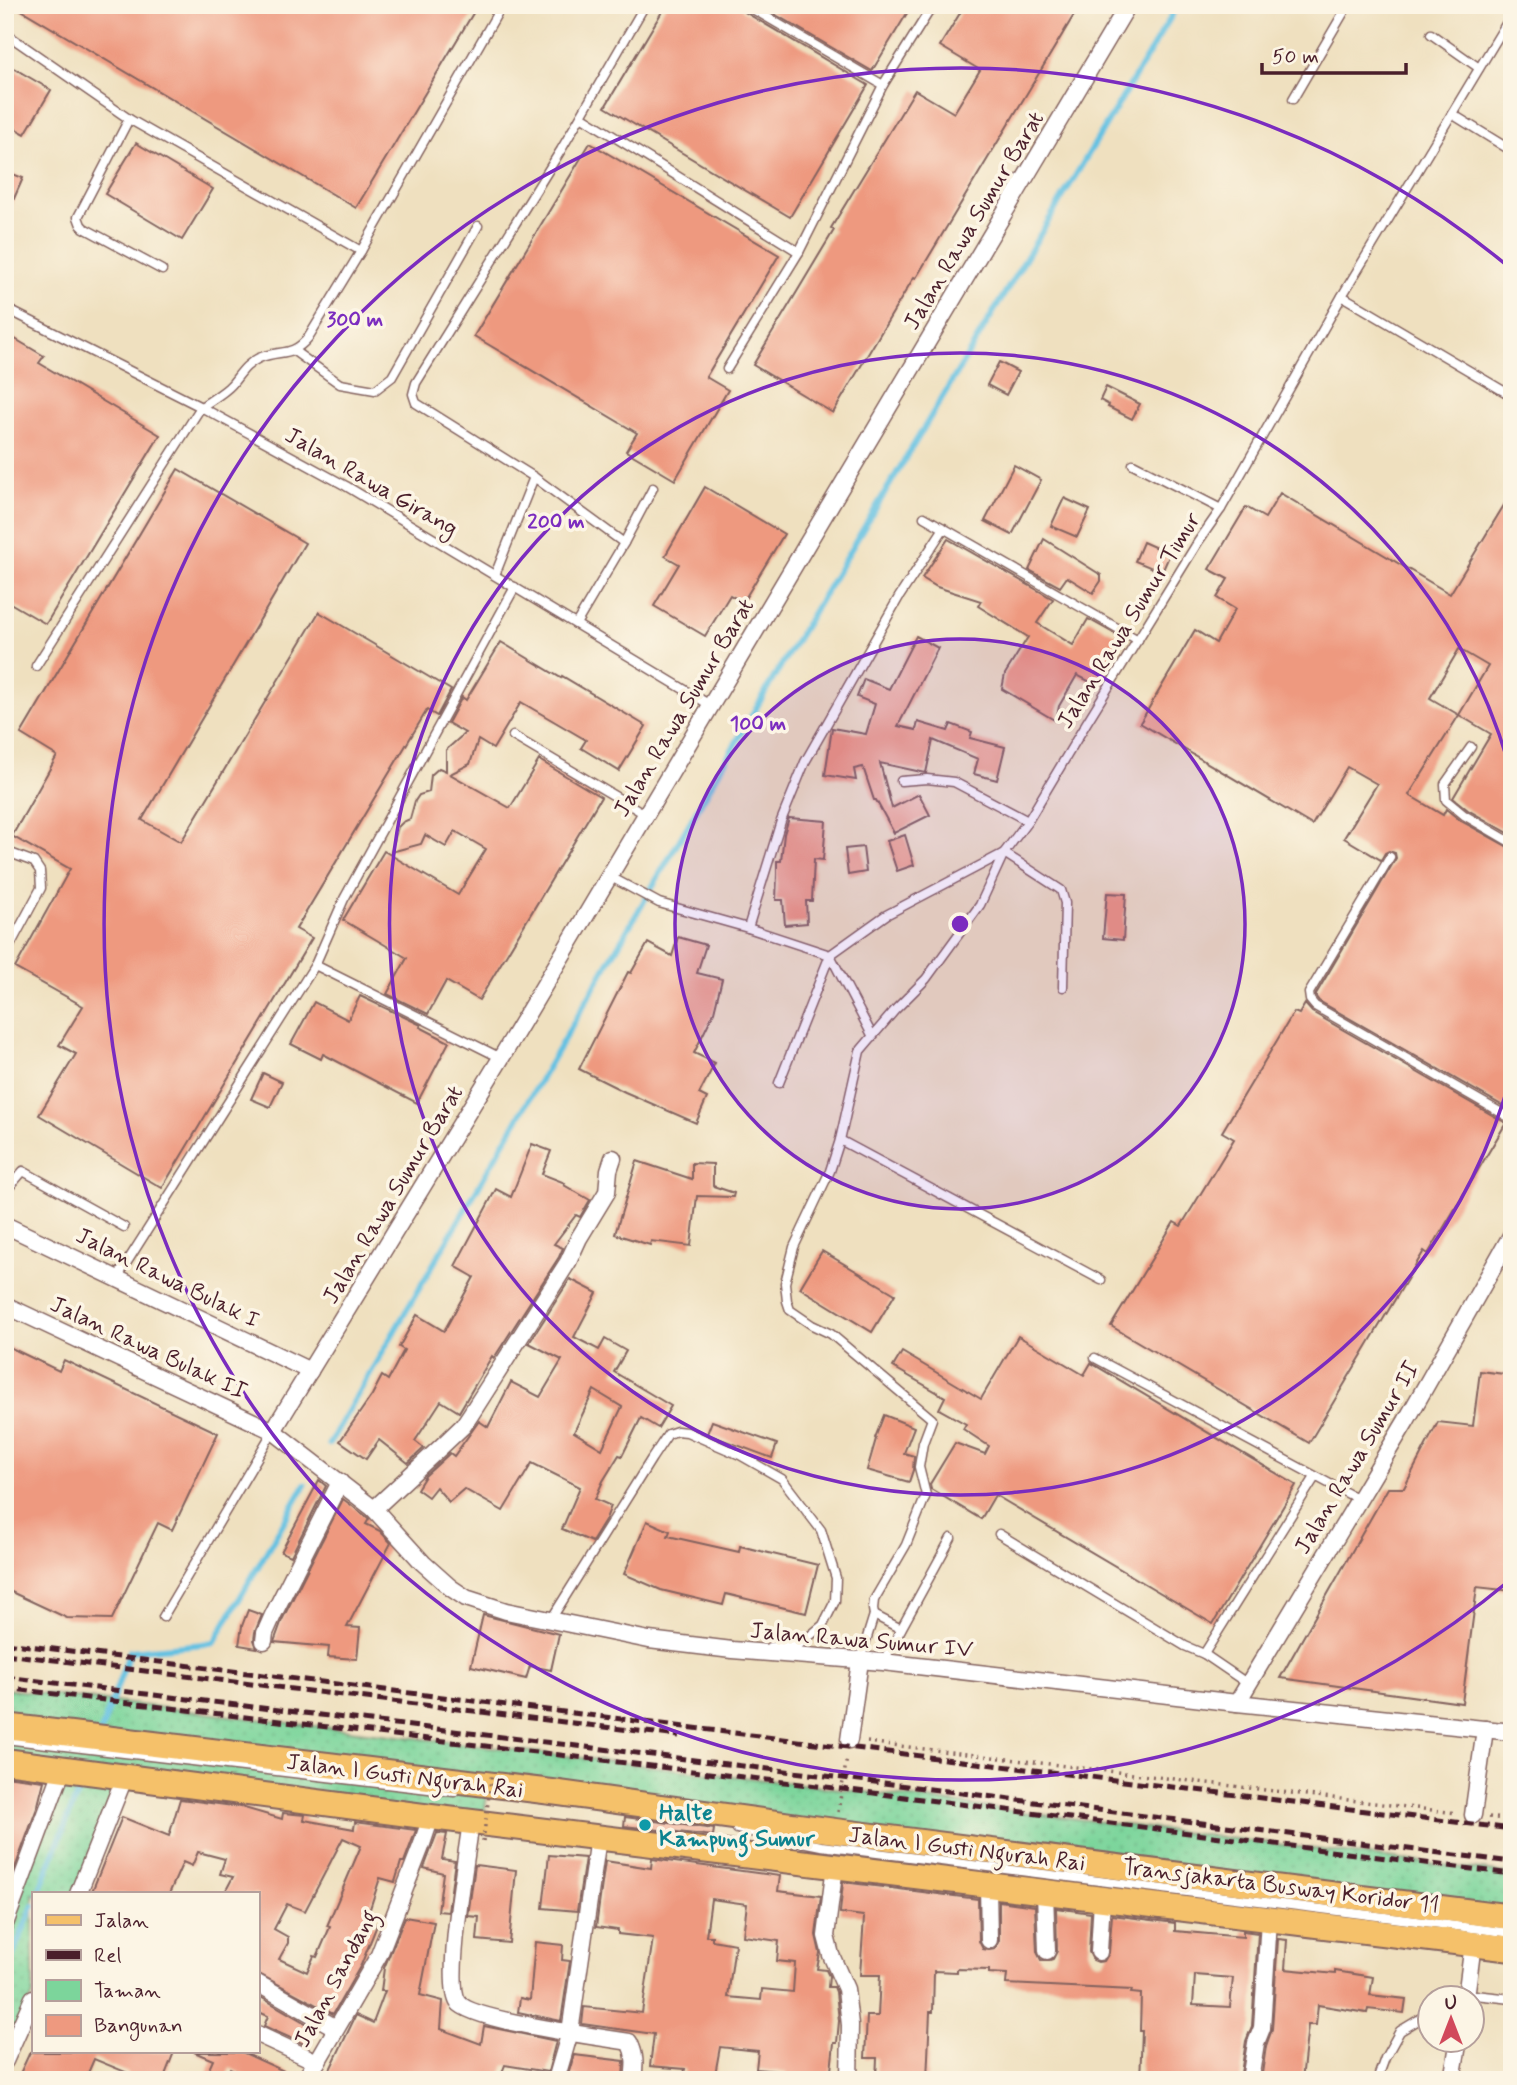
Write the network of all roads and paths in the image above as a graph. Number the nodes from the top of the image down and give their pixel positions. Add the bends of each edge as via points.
1 (502, 5) edge
2 (645, 5) edge
3 (746, 5) edge
4 (933, 5) edge
5 (1128, 5) edge
6 (1348, 5) edge
7 (1512, 14) edge
8 (5, 33) edge
9 (1430, 34) dead end
10 (1479, 68) junction
11 (883, 85) junction
12 (1293, 99) dead end
13 (1452, 114) junction
14 (581, 116) junction
15 (129, 118) junction
16 (1512, 151) edge
17 (478, 226) dead end
18 (361, 251) junction
19 (799, 252) junction
20 (162, 270) dead end
21 (1342, 296) junction
22 (5, 309) edge
23 (294, 351) junction
24 (727, 369) dead end
25 (1512, 396) edge
26 (201, 407) junction
27 (1133, 464) dead end
28 (534, 477) junction
29 (653, 488) dead end
30 (1222, 509) junction
31 (924, 517) dead end
32 (944, 528) junction
33 (624, 543) junction
34 (495, 575) junction
35 (515, 587) junction
36 (576, 624) junction
37 (1138, 640) junction
38 (36, 666) dead end
39 (710, 705) junction
40 (513, 736) dead end
41 (1471, 747) dead end
42 (901, 781) dead end
43 (646, 814) junction
44 (1028, 821) junction
45 (1512, 843) edge
46 (5, 851) edge
47 (1004, 853) junction
48 (1390, 857) dead end
49 (609, 876) junction
50 (748, 928) junction
51 (5, 955) edge
52 (830, 955) junction
53 (314, 965) junction
54 (1063, 987) dead end
55 (872, 1035) junction
56 (500, 1058) junction
57 (779, 1083) dead end
58 (1512, 1119) edge
59 (840, 1140) junction
60 (613, 1158) dead end
61 (5, 1192) edge
62 (5, 1225) edge
63 (124, 1227) dead end
64 (1512, 1234) edge
65 (117, 1278) junction
66 (1101, 1280) dead end
67 (5, 1305) edge
68 (1096, 1358) dead end
69 (310, 1371) junction
70 (273, 1431) junction
71 (1315, 1477) junction
72 (340, 1482) junction
73 (1358, 1499) junction
74 (374, 1508) junction
75 (999, 1534) dead end
76 (951, 1538) dead end
77 (874, 1615) junction
78 (163, 1617) dead end
79 (550, 1621) junction
80 (901, 1629) junction
81 (264, 1641) dead end
82 (732, 1650) junction
83 (1204, 1654) junction
84 (860, 1661) junction
85 (883, 1662) junction
86 (1248, 1684) junction
87 (1237, 1703) junction
88 (5, 1726) edge
89 (1485, 1729) junction
90 (1512, 1732) edge
91 (5, 1739) edge
92 (849, 1740) junction
93 (75, 1755) junction
94 (5, 1761) edge
95 (120, 1762) junction
96 (492, 1772) dead end
97 (464, 1793) dead end
98 (550, 1801) dead end
99 (1473, 1815) junction
100 (431, 1817) junction
101 (1512, 1820) edge
102 (717, 1824) dead end
103 (728, 1827) dead end
104 (835, 1831) junction
105 (477, 1832) junction
106 (598, 1838) junction
107 (835, 1866) junction
108 (988, 1885) junction
109 (79, 1892) edge
110 (1045, 1892) junction
111 (1102, 1899) junction
112 (1512, 1917) edge
113 (1269, 1920) junction
114 (5, 1924) edge
115 (1512, 1933) edge
116 (989, 1941) dead end
117 (1473, 1944) junction
118 (1512, 1950) edge
119 (1047, 1951) dead end
120 (1099, 1952) dead end
121 (1466, 1983) edge
122 (259, 1984) edge
123 (1486, 1997) edge
124 (1512, 1999) edge
125 (32, 2000) edge
126 (1416, 2021) edge
127 (336, 2028) junction
128 (570, 2032) junction
129 (259, 2035) edge
130 (1456, 2054) edge
131 (5, 2062) edge
132 (317, 2062) junction
133 (303, 2080) edge
134 (556, 2080) edge
135 (633, 2080) edge
136 (849, 2080) edge
137 (1250, 2080) edge
138 (1377, 2080) edge
139 (1452, 2080) edge

1 - 18 lane
2 - 14 lane
3 - 11 lane
4 - 11 lane
5 - 39 street, Jalan Rawa Sumur Barat
6 - 12 lane
7 - 10 lane, Jalan Rawa Sumur Timur
8 - 15 lane
9 - 10 lane
10 - 13 lane, Jalan Rawa Sumur Timur
11 - 19 lane
13 - 16 lane
13 - 21 lane, Jalan Rawa Sumur Timur
14 - 19 lane
14 - 28 lane via 413,394 416,404
15 - 18 lane
15 - 20 lane via 78,217 84,228
17 - 23 lane via 392,377 375,390 340,384
18 - 23 lane via 308,338
19 - 24 lane
21 - 25 lane
21 - 30 lane, Jalan Rawa Sumur Timur
22 - 26 lane, Jalan Rawa Girang
23 - 26 lane via 247,364 230,386
26 - 34 lane, Jalan Rawa Girang
26 - 38 lane
27 - 30 lane
28 - 33 lane
28 - 34 lane
29 - 33 lane
30 - 37 lane, Jalan Rawa Sumur Timur
31 - 32 lane
32 - 37 lane
32 - 50 lane via 805,762 781,821
33 - 36 lane
34 - 35 lane, Jalan Rawa Girang
35 - 36 lane, Jalan Rawa Girang
35 - 53 lane via 344,899
36 - 39 lane, Jalan Rawa Girang
37 - 44 lane, Jalan Rawa Sumur Timur
39 - 43 street, Jalan Rawa Sumur Barat
40 - 43 lane
41 - 45 lane via 1445,784 1446,800
42 - 44 lane via 954,782
43 - 49 street, Jalan Rawa Sumur Barat
44 - 47 lane, Jalan Rawa Sumur Timur
46 - 51 lane via 33,862 40,872 41,888
47 - 52 lane via 886,915
47 - 54 lane via 1061,890 1065,903
47 - 55 lane, Jalan Rawa Sumur Timur via 980,905 926,979
48 - 58 lane via 1309,993 1310,1000
49 - 50 lane via 659,903
49 - 56 street, Jalan Rawa Sumur Barat
50 - 52 lane
52 - 55 lane
52 - 57 lane
53 - 56 lane
53 - 65 lane
55 - 59 lane, Jalan Rawa Sumur Timur via 860,1051
56 - 69 street, Jalan Rawa Sumur Barat
59 - 66 lane
59 - 77 lane, Jalan Rawa Sumur Timur via 794,1247 785,1283 787,1301 790,1310 831,1334 932,1419 919,1468 926,1495 906,1545 876,1597
60 - 74 street via 607,1192 471,1415
61 - 63 lane via 23,1171
62 - 65 street, Jalan Rawa Bulak I
64 - 73 street, Jalan Rawa Sumur II
65 - 69 street, Jalan Rawa Bulak I
67 - 70 street, Jalan Rawa Bulak II
68 - 71 lane
69 - 70 street, Jalan Rawa Sumur Barat
70 - 72 street, Jalan Rawa Sumur IV
70 - 78 lane
71 - 73 lane
71 - 83 lane
72 - 74 street, Jalan Rawa Sumur IV
72 - 81 street
73 - 86 street, Jalan Rawa Sumur II
74 - 79 street, Jalan Rawa Sumur IV via 424,1563 466,1598
75 - 83 lane
76 - 80 lane
77 - 80 lane
77 - 84 lane
79 - 82 street, Jalan Rawa Sumur IV
79 - 82 lane via 668,1434 677,1431 740,1455 782,1479 821,1530 836,1578 835,1601 823,1625 800,1644
80 - 85 lane
82 - 84 street, Jalan Rawa Sumur IV
83 - 86 lane
84 - 85 street, Jalan Rawa Sumur IV
84 - 92 street
85 - 87 street, Jalan Rawa Sumur IV
86 - 87 street, Jalan Rawa Sumur II
87 - 89 street, Jalan Rawa Sumur IV
88 - 93 main road, Jalan I Gusti Ngurah Rai
89 - 90 street, Jalan Rawa Sumur IV
89 - 99 street
91 - 93 lane
92 - 99 path
92 - 104 path
93 - 94 main road, Jalan I Gusti Ngurah Rai
93 - 95 main road, Jalan I Gusti Ngurah Rai
93 - 95 main road, Jalan I Gusti Ngurah Rai
93 - 114 street
95 - 97 lane
95 - 100 main road, Jalan I Gusti Ngurah Rai
95 - 104 main road, Jalan I Gusti Ngurah Rai via 552,1792
95 - 109 street
96 - 105 path, bridge
98 - 102 lane
99 - 101 path
100 - 105 main road, Jalan I Gusti Ngurah Rai
100 - 127 street, Jalan Sandang via 379,1955
103 - 115 lane, Transjakarta Busway Koridor 11 via 821,1846
104 - 112 main road, Jalan I Gusti Ngurah Rai
105 - 106 main road, Jalan I Gusti Ngurah Rai
105 - 128 street via 458,1906 454,1955 458,2003 519,2024
106 - 107 main road, Jalan I Gusti Ngurah Rai
106 - 128 street
107 - 108 main road, Jalan I Gusti Ngurah Rai
107 - 136 street via 827,1936 846,1989
108 - 110 main road, Jalan I Gusti Ngurah Rai
108 - 116 street
110 - 111 main road, Jalan I Gusti Ngurah Rai
110 - 119 street
111 - 113 main road, Jalan I Gusti Ngurah Rai
111 - 120 street
113 - 117 main road, Jalan I Gusti Ngurah Rai
113 - 137 street via 1262,2028
117 - 118 main road, Jalan I Gusti Ngurah Rai
117 - 121 street
122 - 127 street
123 - 124 lane
125 - 131 street
126 - 138 lane via 1400,2031
127 - 132 street, Jalan Sandang
128 - 134 street
128 - 135 street via 629,2042 634,2052
129 - 132 street
130 - 139 street
132 - 133 street, Jalan Sandang

